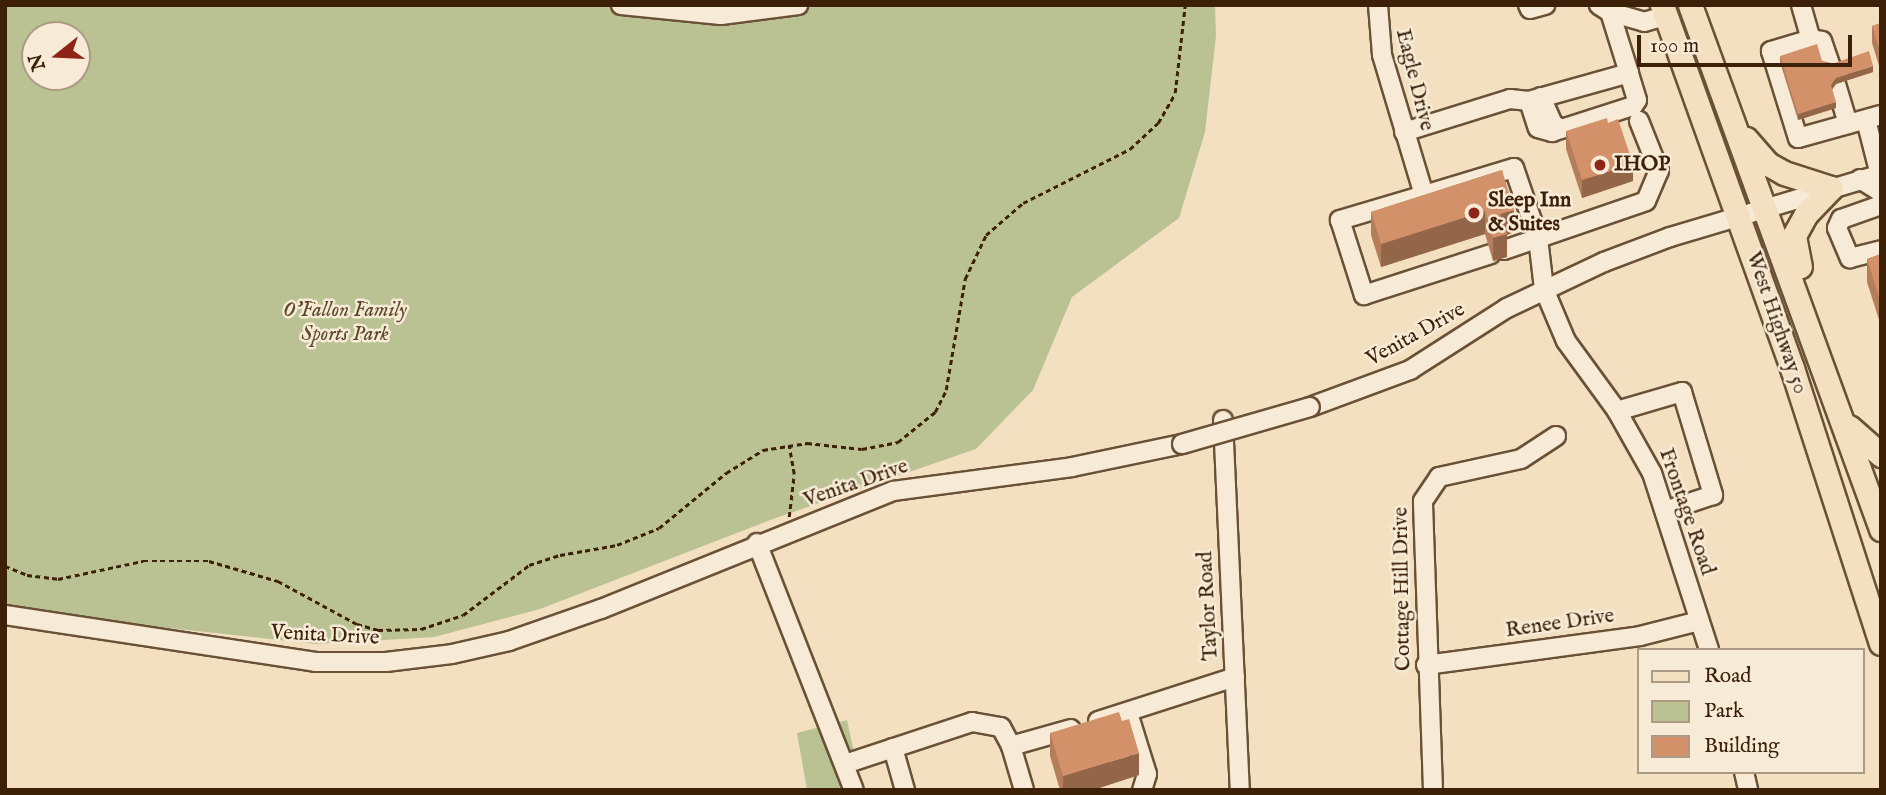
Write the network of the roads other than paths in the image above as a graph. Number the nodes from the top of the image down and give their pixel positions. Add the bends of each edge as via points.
1 (621, 5) edge
2 (798, 5) edge
3 (1378, 5) edge
4 (1528, 5) edge
5 (1545, 5) edge
6 (1690, 5) edge
7 (1801, 5) edge
8 (1607, 7) edge
9 (1663, 10) edge
10 (1811, 39) junction
11 (1629, 73) junction
12 (1535, 99) junction
13 (1865, 120) edge
14 (1639, 121) dead end
15 (1737, 128) junction
16 (1404, 132) junction
17 (1880, 180) edge
18 (1831, 188) junction
19 (1424, 195) junction
20 (1881, 205) edge
21 (1766, 207) junction
22 (1738, 216) junction
23 (1538, 238) junction
24 (1881, 250) edge
25 (1544, 289) junction
26 (1816, 343) junction
27 (1617, 411) junction
28 (1223, 419) dead end
29 (1844, 422) junction
30 (1556, 436) dead end
31 (1881, 455) edge
32 (1665, 511) junction
33 (1880, 522) edge
34 (764, 540) junction
35 (5, 615) edge
36 (1699, 621) junction
37 (1881, 643) edge
38 (1708, 648) edge
39 (1426, 666) junction
40 (1235, 677) junction
41 (1128, 713) junction
42 (1011, 747) junction
43 (893, 748) junction
44 (845, 764) junction
45 (854, 790) edge
46 (905, 790) edge
47 (1024, 790) edge
48 (1142, 790) edge
49 (1240, 790) edge
50 (1433, 790) edge

1 - 2 street via 721,15
3 - 16 street, Eagle Drive via 1382,55
4 - 5 street
6 - 15 main road, West Highway 50
7 - 10 street
8 - 9 street via 1644,22
8 - 11 street
9 - 22 main road, West Highway 50
10 - 13 street via 1822,41 1831,76
10 - 13 street via 1771,51 1798,138
11 - 12 street
11 - 12 street via 1637,100 1633,106 1561,129 1538,128
12 - 16 street via 1510,99
13 - 17 street
14 - 23 street via 1659,171 1646,201
15 - 18 main road via 1768,164
15 - 21 main road, West Highway 50
16 - 19 street, Eagle Drive
17 - 18 street, Venita Drive via 1860,179
18 - 21 street, Venita Drive
18 - 26 main road via 1806,214 1794,236 1816,313
19 - 23 street, Frontage Road via 1514,168
19 - 23 street via 1340,220 1364,295
20 - 24 street via 1841,219 1837,228 1850,258
21 - 22 street, Venita Drive
21 - 26 main road, West Highway 50
22 - 25 street, Venita Drive via 1604,261
22 - 37 main road, West Highway 50
23 - 25 street, Frontage Road
25 - 27 street, Frontage Road via 1566,341
25 - 34 street, Venita Drive, bridge via 1410,370 1310,407 1092,464 893,491
26 - 29 main road, West Highway 50
27 - 32 street, Frontage Road via 1652,473
27 - 32 street via 1682,392 1713,495
28 - 40 street, Taylor Road
29 - 31 main road
29 - 33 main road, West Highway 50
30 - 39 street, Cottage Hill Drive via 1521,459 1452,471 1429,487 1421,515
32 - 36 street, Frontage Road
34 - 35 street, Venita Drive via 601,609 509,641 387,662 315,662 255,655
34 - 44 street
36 - 38 street, Frontage Road
36 - 39 street, Renee Drive via 1640,636
39 - 50 street, Cottage Hill Drive
40 - 41 street
40 - 49 street, Taylor Road
41 - 42 street
41 - 48 street via 1147,774
42 - 43 street via 1001,727 972,722
42 - 47 street
43 - 44 street
43 - 46 street
44 - 45 street

